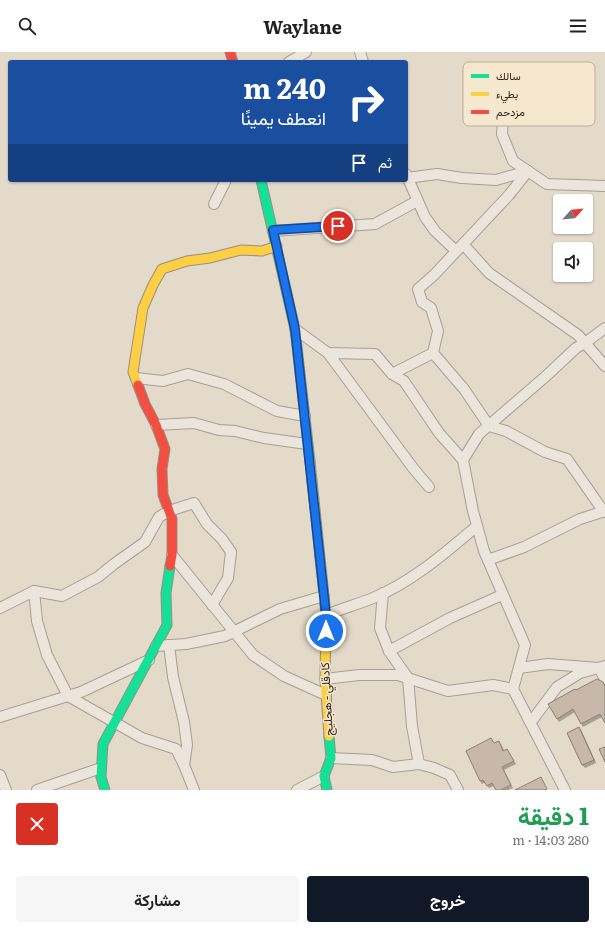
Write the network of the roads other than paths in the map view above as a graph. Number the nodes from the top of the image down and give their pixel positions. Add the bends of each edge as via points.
1 (306, 52) edge
2 (292, 60) edge
3 (503, 126) edge
4 (528, 171) junction
5 (408, 176) edge
6 (408, 178) edge
7 (225, 182) edge
8 (262, 182) edge
9 (605, 186) edge
10 (417, 201) junction
11 (214, 204) dead end
12 (273, 230) junction
13 (276, 246) junction
14 (460, 247) junction
15 (605, 328) edge
16 (295, 329) junction
17 (585, 343) junction
18 (328, 353) junction
19 (433, 353) junction
20 (605, 366) edge
21 (392, 374) junction
22 (136, 378) junction
23 (305, 416) junction
24 (156, 425) junction
25 (488, 426) junction
26 (308, 444) junction
27 (463, 460) junction
28 (429, 487) dead end
29 (169, 511) junction
30 (604, 512) edge
31 (477, 526) junction
32 (172, 555) junction
33 (488, 560) junction
34 (34, 591) junction
35 (383, 593) junction
36 (502, 595) junction
37 (324, 596) junction
38 (212, 605) junction
39 (0, 608) edge
40 (326, 615) junction
41 (234, 631) junction
42 (169, 645) junction
43 (156, 646) junction
44 (389, 651) junction
45 (149, 660) junction
46 (602, 667) edge
47 (519, 668) junction
48 (408, 678) junction
49 (325, 679) junction
50 (605, 679) edge
51 (513, 689) junction
52 (326, 694) junction
53 (68, 696) junction
54 (0, 717) edge
55 (531, 722) junction
56 (115, 723) junction
57 (331, 758) junction
58 (419, 764) junction
59 (184, 765) junction
60 (101, 768) junction
61 (0, 775) edge
62 (324, 776) junction
63 (6, 790) edge
64 (37, 790) edge
65 (105, 790) edge
66 (194, 790) edge
67 (297, 790) edge
68 (327, 790) edge
69 (458, 790) edge
70 (565, 790) edge

1 - 2 street
3 - 4 street via 502,134 513,161
4 - 5 street via 496,180 437,174
4 - 9 street via 547,184
4 - 14 street via 510,195
6 - 10 street
7 - 11 street
8 - 12 street, كادقلي - هجليج
10 - 12 street via 375,224
10 - 14 street via 424,217 436,231
12 - 13 street, كادقلي - هجليج
13 - 16 street, كادقلي - هجليج
13 - 22 street via 262,251 241,250 162,269 143,308 137,340 134,372
14 - 17 street via 490,273 578,335
14 - 19 street via 418,289 422,302 431,308 438,331
15 - 17 street
16 - 18 street
16 - 23 street, كادقلي - هجليج
17 - 20 street
17 - 25 street via 576,348
18 - 21 street via 375,354
18 - 28 street
19 - 21 street
19 - 25 street via 464,389
21 - 27 street via 404,381 439,433
22 - 23 street via 163,381 188,374 224,384 277,411
22 - 24 street
23 - 26 street, كادقلي - هجليج
24 - 26 street via 194,423 219,430
24 - 29 street via 165,449 162,469 163,495
25 - 27 street via 479,434
25 - 30 street via 506,431 546,452 567,459
26 - 37 street, كادقلي - هجليج
27 - 31 street
29 - 32 street via 172,519
29 - 34 street via 159,517 145,542 98,578 62,596
29 - 38 street via 194,503 207,524 231,552 228,578
30 - 33 street via 580,519 524,547
31 - 33 street
31 - 35 street via 413,577
32 - 38 street
32 - 43 street via 166,593 167,625
33 - 36 street
34 - 39 street
34 - 53 street via 37,620 47,655
35 - 40 street
35 - 44 street via 380,628
36 - 44 street via 450,618
36 - 47 street via 525,645
37 - 40 street, كادقلي - هجليج
37 - 41 street via 280,609
38 - 41 street
40 - 49 street, كادقلي - هجليج
41 - 42 street via 225,636
41 - 52 street via 252,655 284,676
42 - 43 street
42 - 59 street via 187,745
43 - 45 street
44 - 48 street
45 - 53 street
45 - 56 street
46 - 47 street via 548,664
46 - 50 street
46 - 55 street via 580,673 557,687
47 - 51 street
48 - 49 street via 398,675 359,675
48 - 51 street via 448,691 493,685
48 - 58 street via 412,726
49 - 52 street, كادقلي - هجليج
51 - 55 street
52 - 57 street, كادقلي - هجليج
53 - 54 street
53 - 56 street
55 - 70 street
56 - 59 street via 142,738 176,749
56 - 60 street via 103,744
57 - 58 street via 372,760 393,767
57 - 62 street, كادقلي - هجليج
58 - 69 street via 450,775
59 - 66 street
60 - 64 street
60 - 65 street via 100,777
61 - 63 street
62 - 67 street
62 - 68 street

